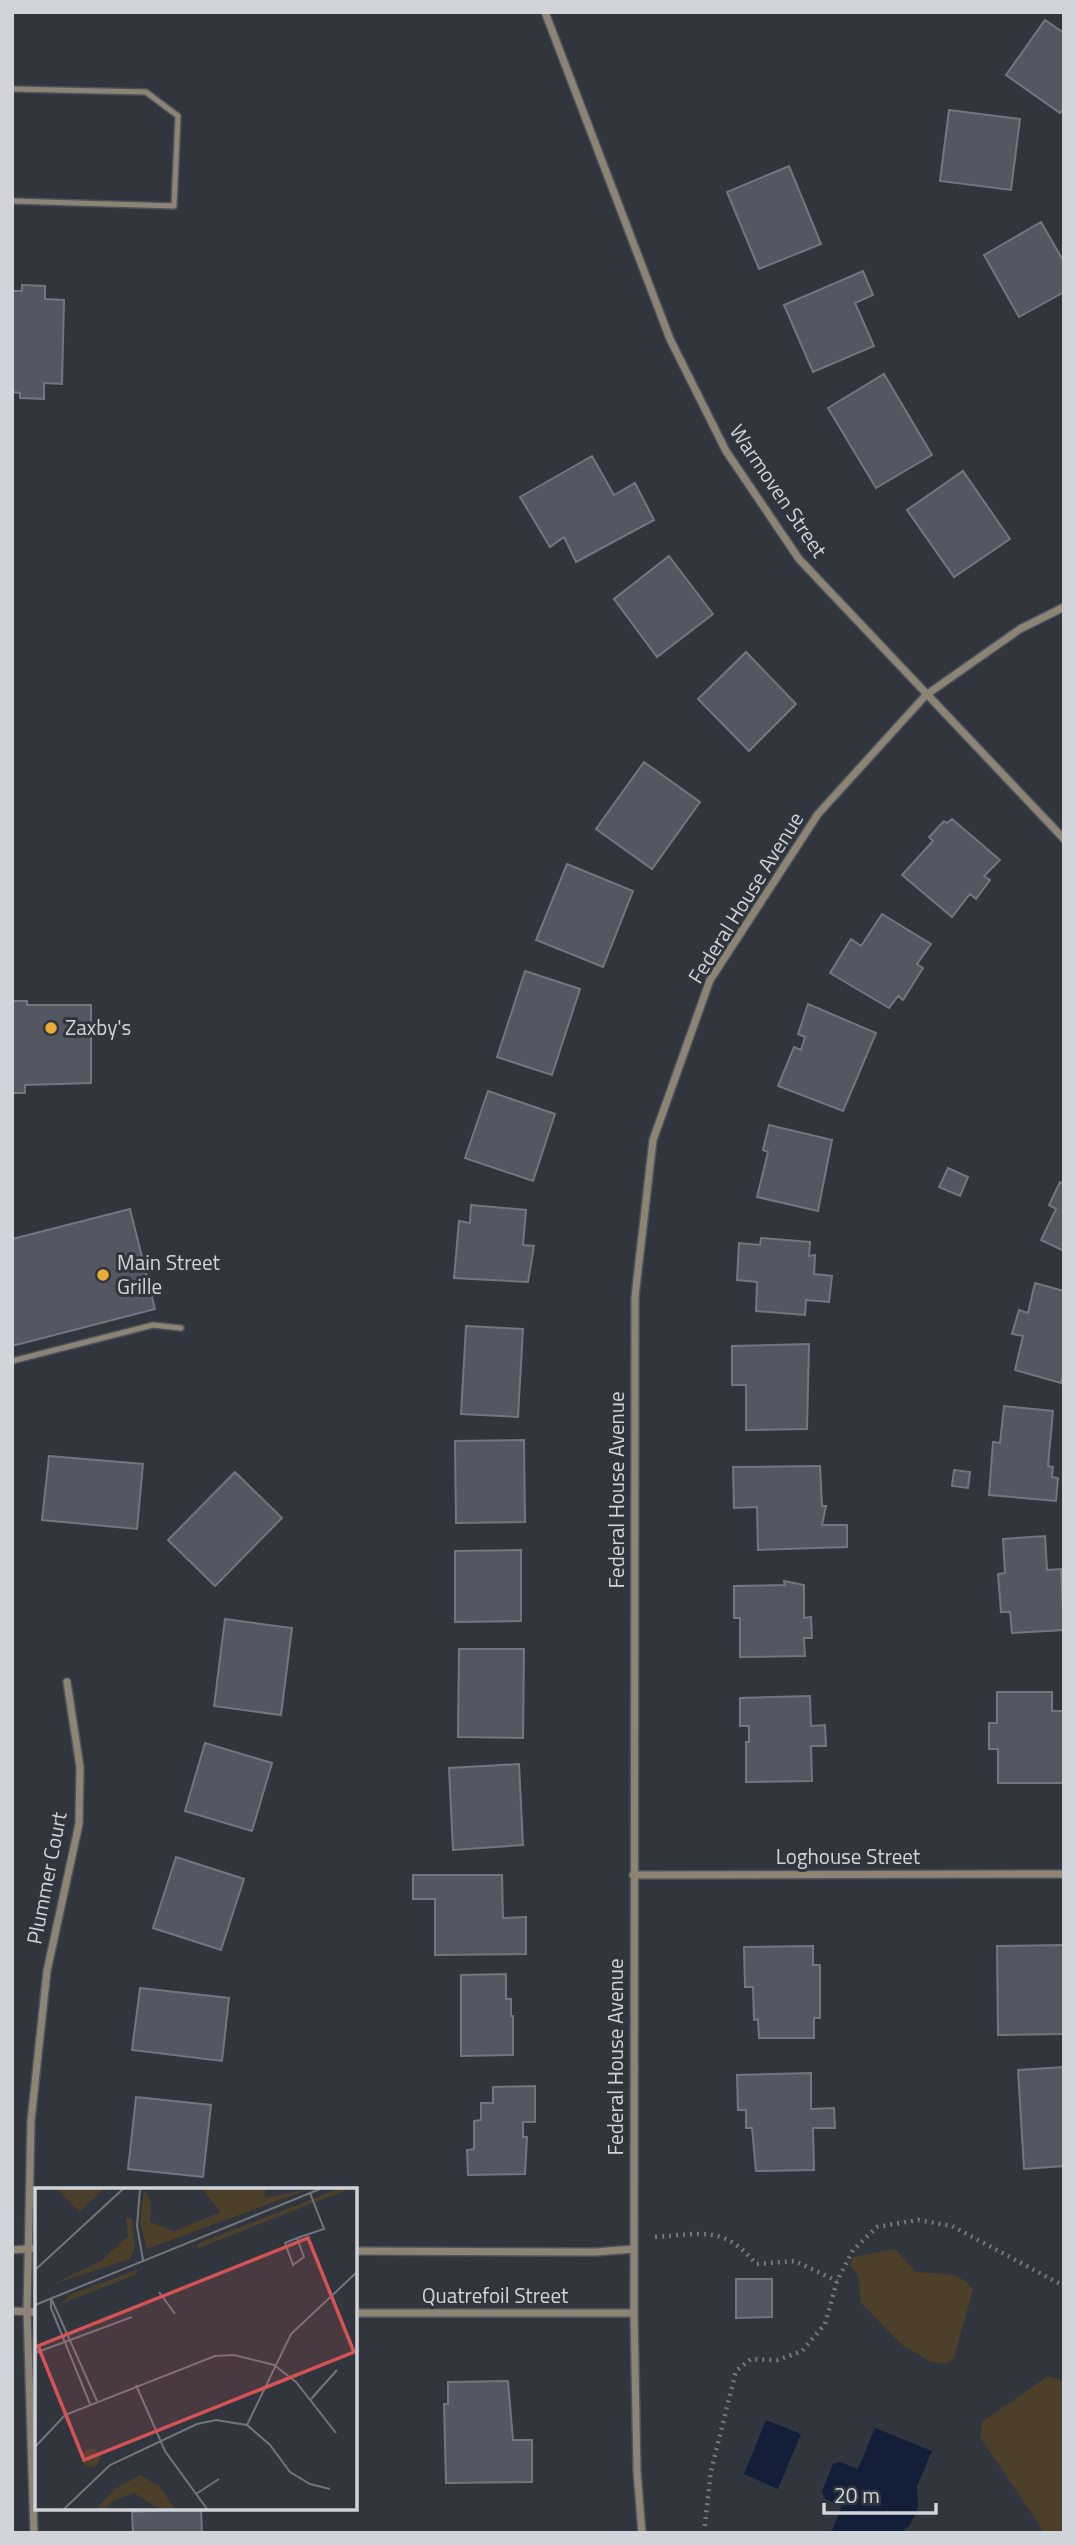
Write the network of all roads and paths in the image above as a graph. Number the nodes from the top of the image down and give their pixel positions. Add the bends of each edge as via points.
1 (545, 12) edge
2 (12, 89) edge
3 (12, 201) edge
4 (1064, 607) edge
5 (926, 695) junction
6 (1064, 839) edge
7 (181, 1328) dead end
8 (12, 1361) edge
9 (67, 1682) dead end
10 (1064, 1874) edge
11 (633, 1875) junction
12 (634, 2238) junction
13 (33, 2248) edge
14 (634, 2249) junction
15 (12, 2250) edge
16 (357, 2251) edge
17 (838, 2281) junction
18 (1064, 2286) edge
19 (12, 2311) edge
20 (27, 2311) junction
21 (35, 2312) edge
22 (357, 2313) edge
23 (634, 2313) junction
24 (34, 2533) edge
25 (642, 2533) edge
26 (704, 2533) edge

1 - 5 street, Warmoven Street via 670,339 726,451 799,559
2 - 3 lane via 145,92 178,116 174,206
4 - 5 street, Federal House Avenue via 1020,629
5 - 6 street, Warmoven Street
5 - 11 street, Federal House Avenue via 818,814 710,980 653,1140 635,1297
7 - 8 lane via 153,1325
9 - 13 street, Plummer Court via 80,1767 79,1824 47,1970 31,2121
10 - 11 street, Loghouse Street
11 - 12 street, Federal House Avenue
12 - 14 street, Federal House Avenue
12 - 17 path via 697,2234 730,2238 756,2264 794,2261
13 - 15 street
13 - 20 street, Plummer Court
14 - 16 street, Quatrefoil Street
14 - 23 street, Federal House Avenue
17 - 18 path via 853,2250 877,2227 918,2220 952,2226
17 - 26 path via 825,2325 802,2351 778,2360 751,2359 736,2371 711,2470
19 - 20 street
20 - 21 street
20 - 24 street, Plummer Court
22 - 23 street, Quatrefoil Street
23 - 25 street, Federal House Avenue

